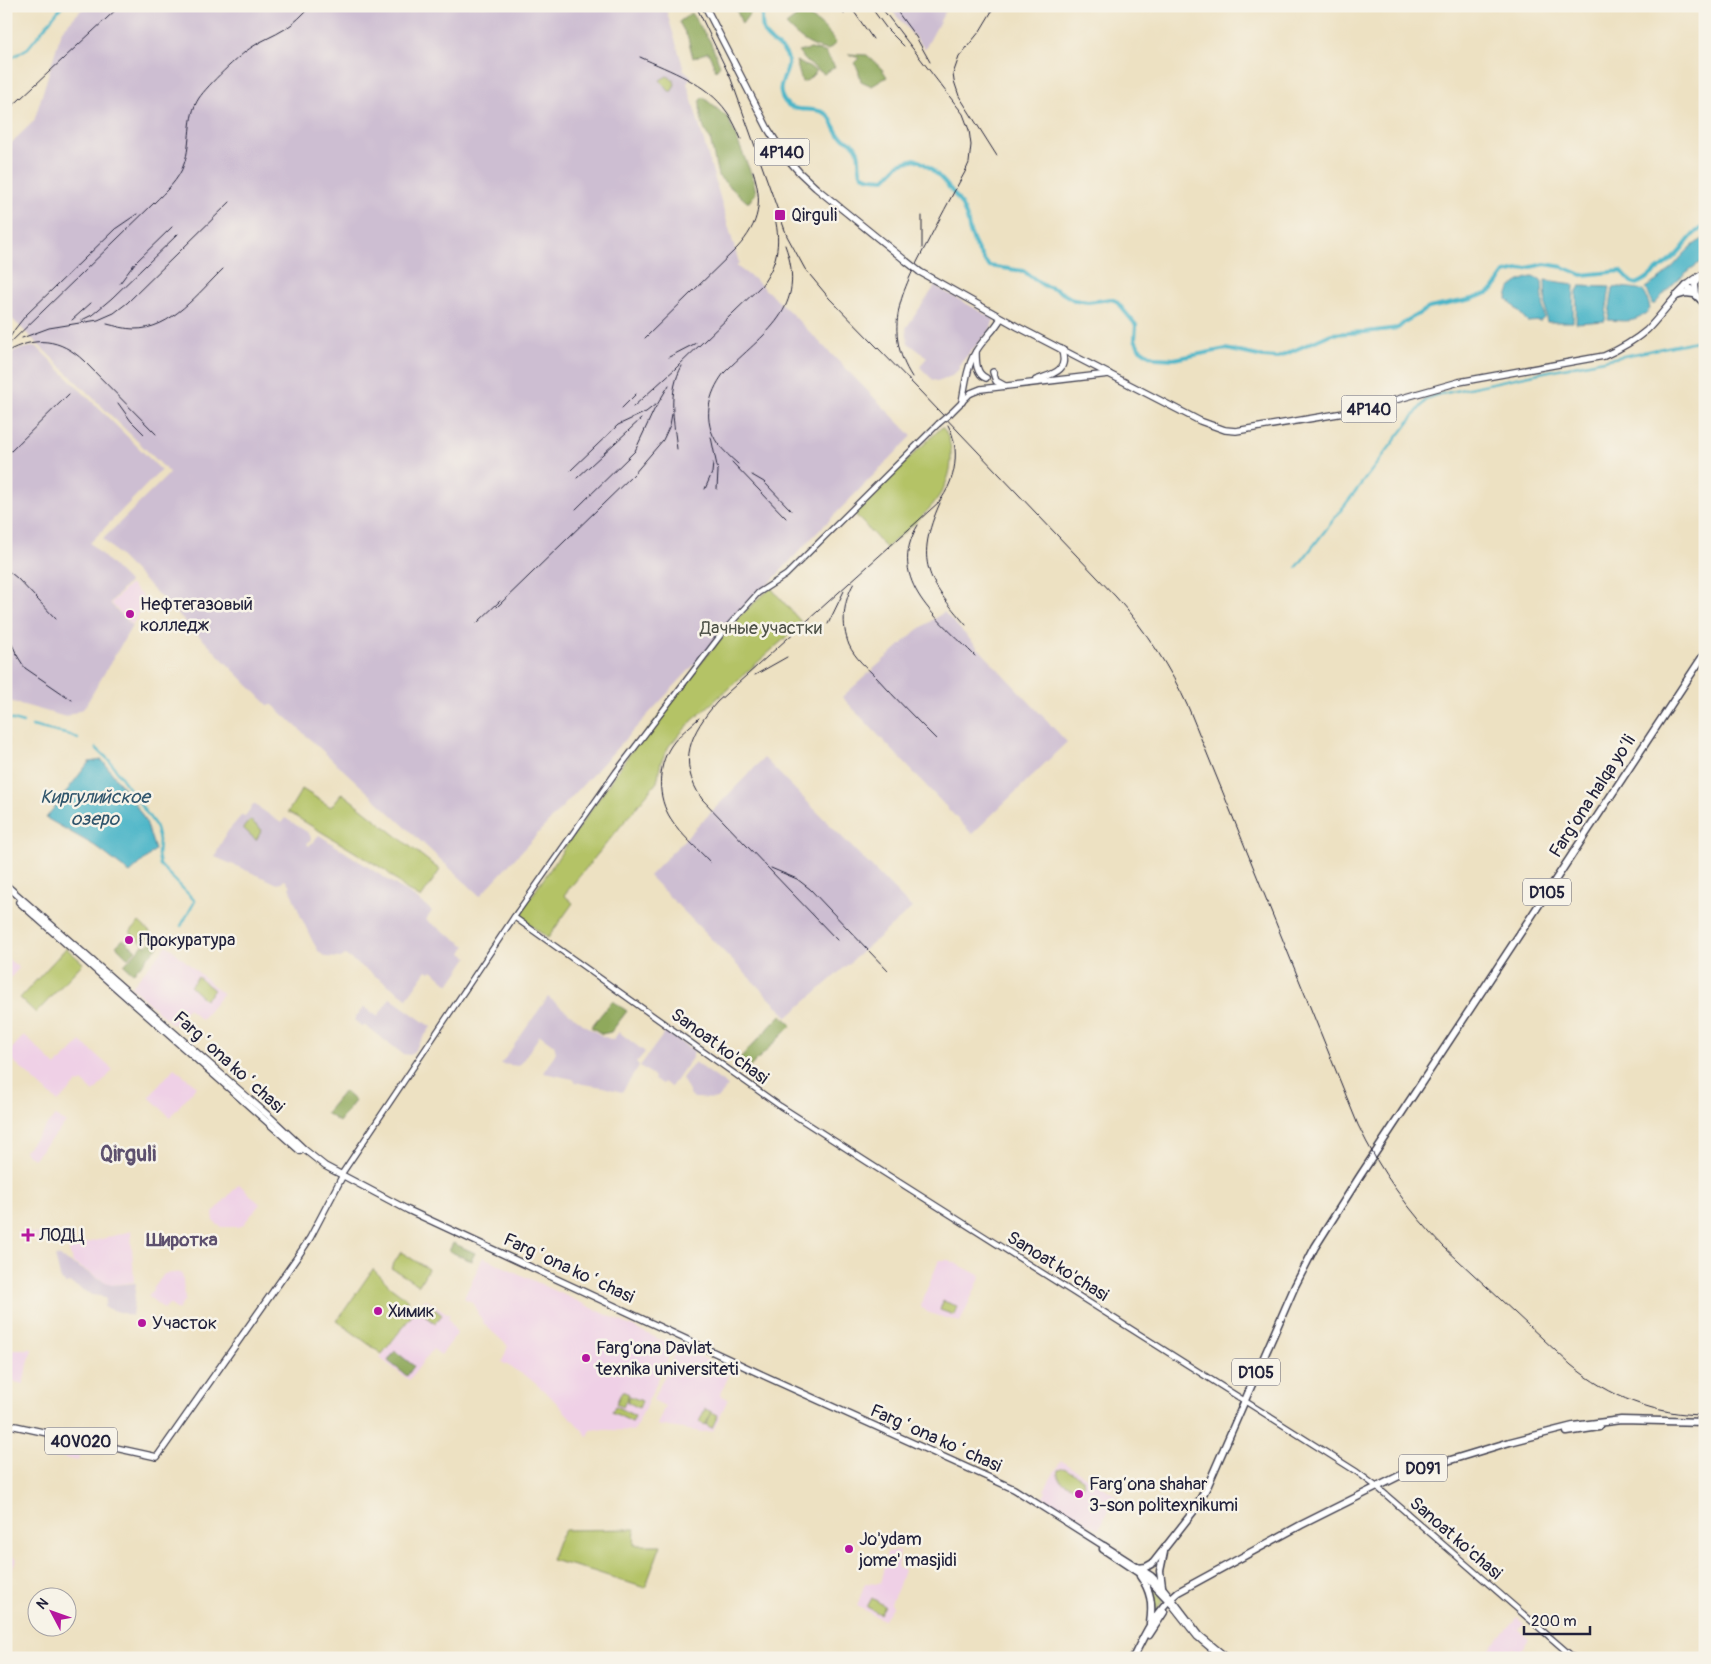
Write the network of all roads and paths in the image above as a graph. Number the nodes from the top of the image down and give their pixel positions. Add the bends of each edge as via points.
1 (705, 6) edge
2 (1703, 274) edge
3 (1686, 285) junction
4 (1696, 295) junction
5 (1676, 296) junction
6 (1705, 304) edge
7 (1001, 318) junction
8 (976, 350) junction
9 (1061, 350) junction
10 (993, 372) dead end
11 (1109, 374) junction
12 (986, 378) dead end
13 (1028, 384) junction
14 (1005, 386) junction
15 (971, 393) joint
16 (962, 402) junction
17 (1705, 653) edge
18 (6, 885) edge
19 (6, 890) edge
20 (514, 917) junction
21 (339, 1179) junction
22 (232, 1348) junction
23 (1245, 1401) junction
24 (6, 1424) edge
25 (1705, 1424) edge
26 (1378, 1488) junction
27 (1170, 1542) junction
28 (1103, 1547) joint
29 (1137, 1569) junction
30 (1163, 1588) junction
31 (1171, 1601) junction
32 (1149, 1625) junction
33 (1133, 1658) edge
34 (1137, 1658) edge
35 (1222, 1658) edge
36 (1228, 1658) edge
37 (1574, 1658) edge

1 - 7 main road, 4P140, bridge via 785,156 812,184 920,272
2 - 3 main road
2 - 4 highway via 1695,284
3 - 4 highway
3 - 5 main road, 4P140
4 - 5 highway
4 - 6 highway
5 - 11 main road, 4P140 via 1643,333 1604,356 1459,382 1356,411 1236,431 1200,421
7 - 8 main road
7 - 9 main road, 4P140
8 - 12 main road via 978,370
8 - 16 main road
9 - 11 main road, 4P140
9 - 13 main road via 1064,360 1060,369
10 - 14 main road via 996,381
11 - 13 main road
13 - 14 main road
14 - 15 main road
15 - 16 main road
16 - 20 main road, bridge via 786,575 758,594 724,632 616,772
17 - 23 highway, Farg‘ona halqa yo‘li / D105 via 1315,1247
18 - 21 main road, Fargʻona koʻchasi
19 - 21 main road, Fargʻona koʻchasi via 302,1153
20 - 21 main road
20 - 23 main road, Sanoat ko'chasi via 788,1111
21 - 22 main road, 40V020 via 308,1236
21 - 22 main road via 310,1238
21 - 28 main road, Fargʻona koʻchasi via 406,1213 1014,1490
22 - 24 main road, 40V020 via 157,1455
23 - 26 main road, Sanoat ko'chasi
23 - 27 highway, Farg‘ona halqa yo‘li / D105 via 1208,1485
25 - 26 highway, D091 via 1652,1422 1564,1430
26 - 31 highway, D091
26 - 37 main road, Sanoat ko'chasi
27 - 29 highway, D105 via 1152,1564
27 - 30 highway, D105 via 1160,1569
28 - 29 highway, Fargʻona koʻchasi
29 - 30 highway, Fargʻona koʻchasi
29 - 31 highway, Fargʻona koʻchasi
29 - 32 highway via 1150,1595
30 - 31 highway, Fargʻona koʻchasi
31 - 32 highway
31 - 34 highway
31 - 35 main road via 1197,1638
31 - 36 main road via 1200,1635
32 - 33 highway

